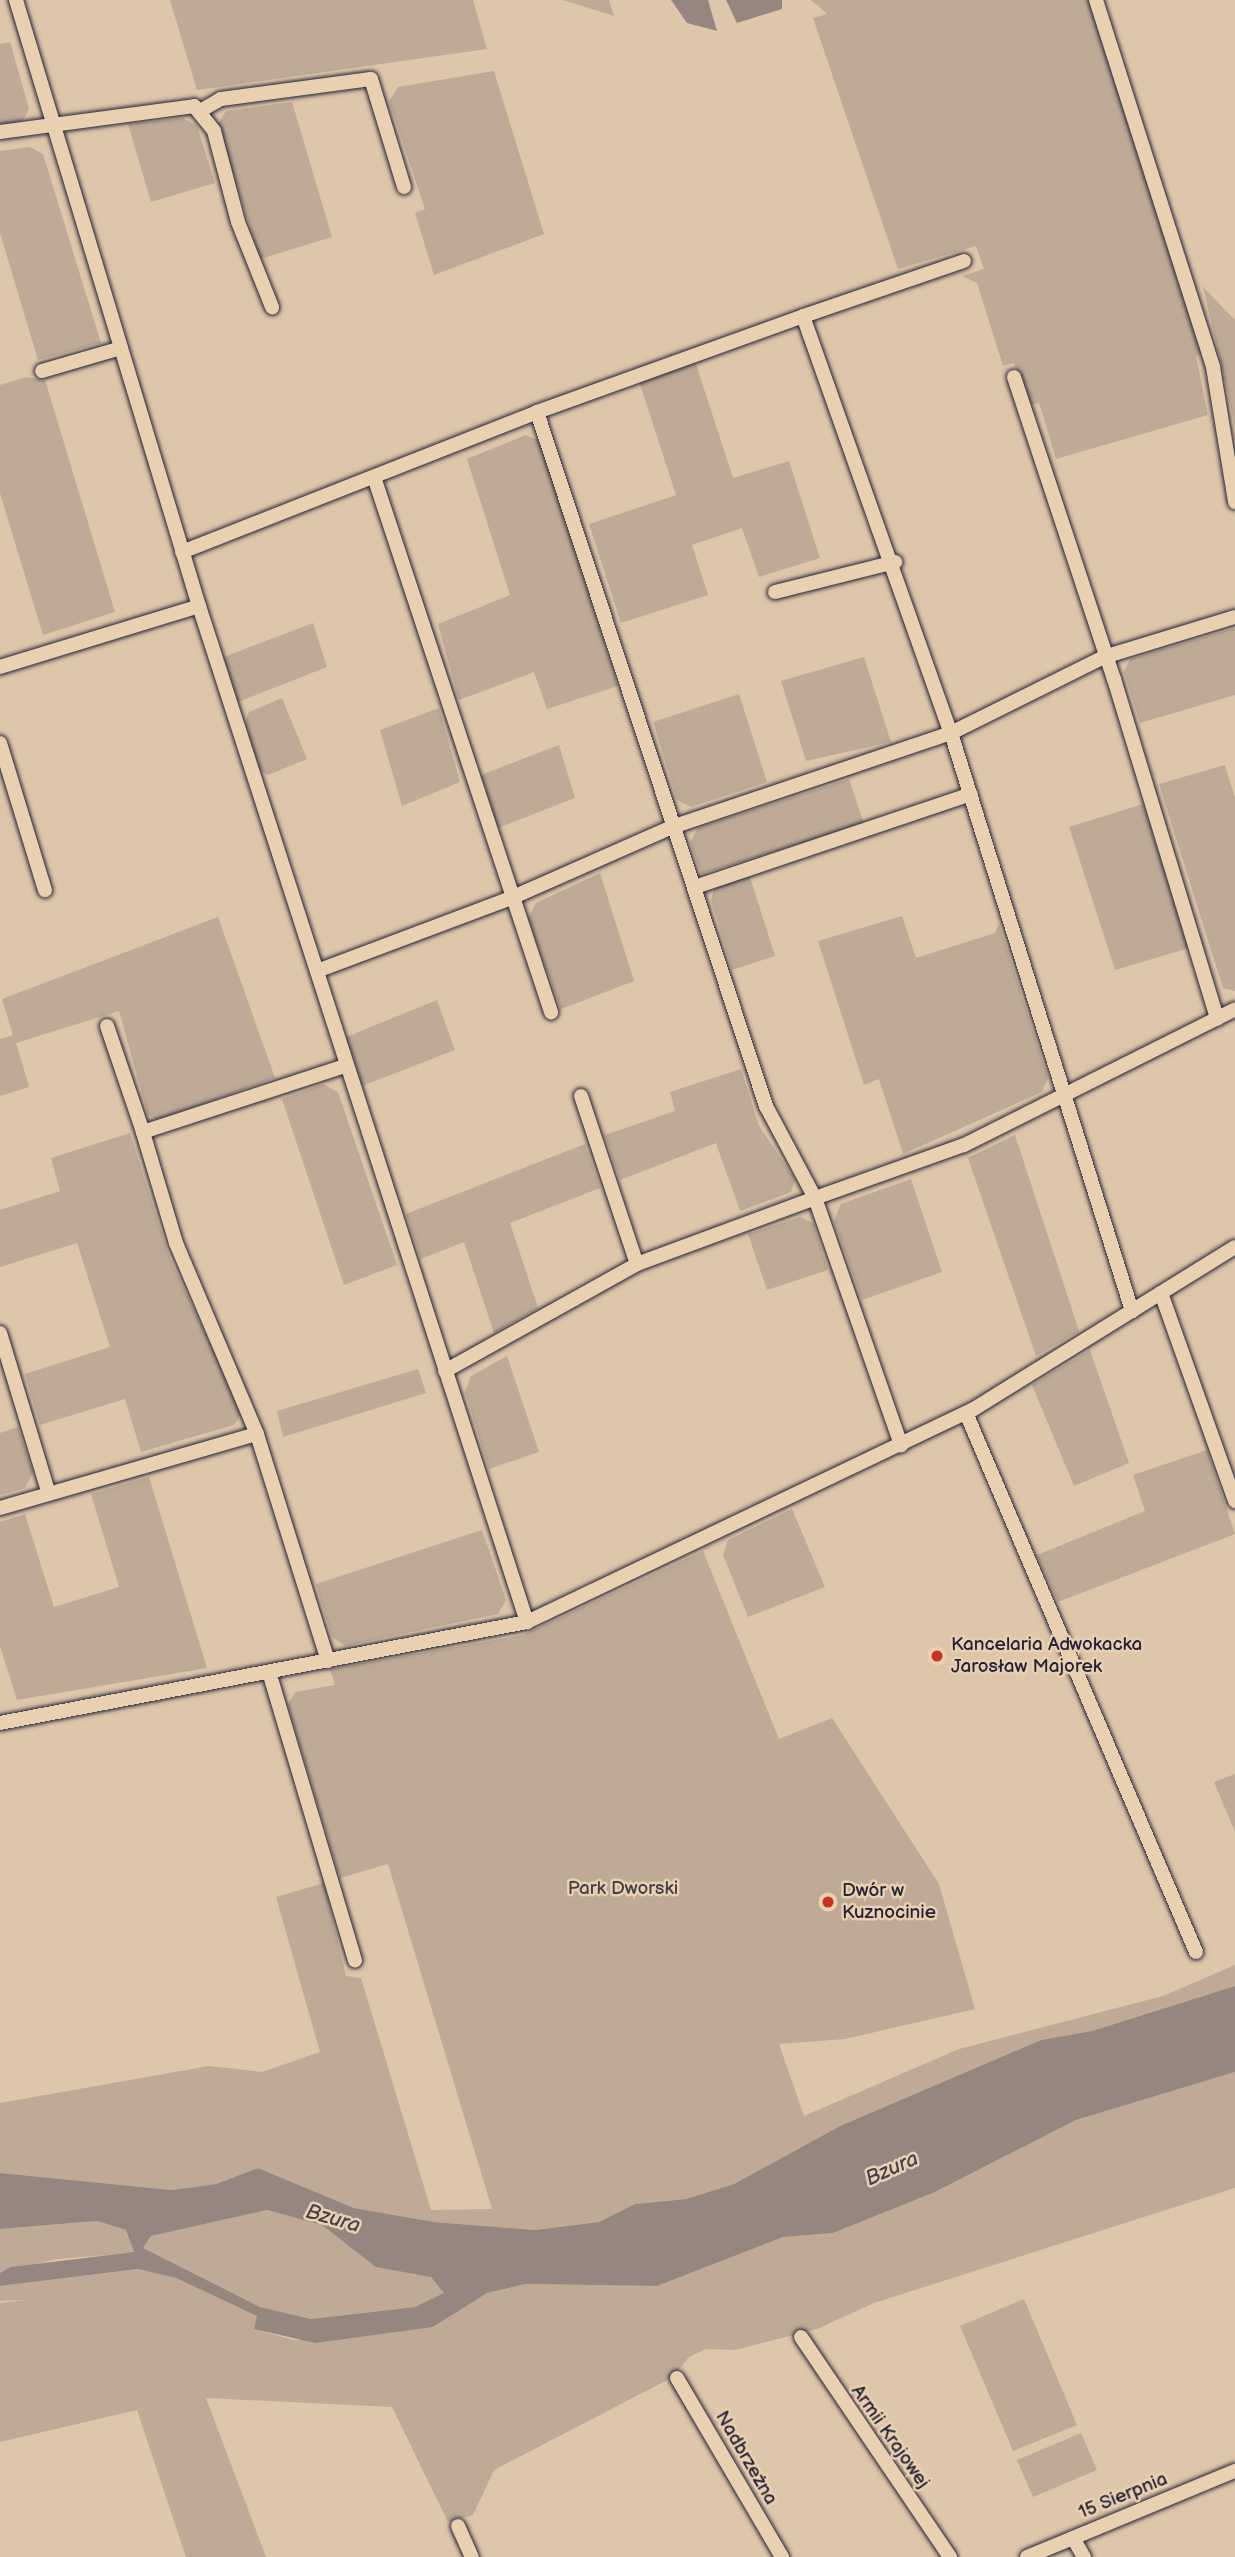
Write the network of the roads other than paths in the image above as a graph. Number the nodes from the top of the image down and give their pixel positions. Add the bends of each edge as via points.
1 (16, 0) edge
2 (1096, 0) edge
3 (200, 111) junction
4 (52, 122) junction
5 (0, 132) edge
6 (404, 187) dead end
7 (964, 261) dead end
8 (272, 307) dead end
9 (803, 316) junction
10 (121, 348) junction
11 (42, 371) dead end
12 (1014, 377) dead end
13 (537, 412) junction
14 (374, 477) junction
15 (1235, 502) edge
16 (182, 552) junction
17 (895, 562) junction
18 (775, 592) dead end
19 (198, 606) junction
20 (1235, 617) edge
21 (1104, 657) junction
22 (0, 667) edge
23 (951, 733) junction
24 (0, 743) edge
25 (971, 794) junction
26 (672, 827) junction
27 (695, 887) junction
28 (45, 890) dead end
29 (511, 898) junction
30 (317, 971) junction
31 (1235, 1009) edge
32 (551, 1012) dead end
33 (1217, 1019) junction
34 (107, 1026) dead end
35 (345, 1066) junction
36 (582, 1096) dead end
37 (1064, 1096) junction
38 (143, 1132) junction
39 (815, 1198) junction
40 (1235, 1247) edge
41 (637, 1264) junction
42 (1161, 1293) junction
43 (1132, 1311) junction
44 (0, 1333) edge
45 (445, 1371) junction
46 (966, 1413) junction
47 (257, 1434) junction
48 (901, 1445) junction
49 (50, 1494) junction
50 (1235, 1501) edge
51 (0, 1508) edge
52 (527, 1622) junction
53 (328, 1661) junction
54 (269, 1672) junction
55 (0, 1723) edge
56 (1196, 1952) dead end
57 (355, 1960) dead end
58 (801, 2337) dead end
59 (677, 2378) dead end
60 (1235, 2471) edge
61 (458, 2526) dead end
62 (1073, 2538) junction
63 (471, 2557) edge
64 (782, 2557) edge
65 (950, 2557) edge
66 (1027, 2557) edge
67 (1084, 2557) edge

1 - 4 street
2 - 15 street via 1213,367
3 - 4 street via 170,105
3 - 6 street via 220,99 371,79
3 - 8 street via 214,131 238,222
4 - 5 street
4 - 10 street
7 - 9 street
9 - 13 street
9 - 17 street
10 - 11 street
10 - 16 street
12 - 21 street
13 - 14 street
13 - 26 street
14 - 16 street
14 - 29 street
16 - 19 street
17 - 18 street
17 - 23 street
19 - 22 street
19 - 30 street
20 - 21 street
21 - 23 street
21 - 33 street
23 - 25 street
23 - 26 street
24 - 28 street
25 - 27 street
25 - 37 street
26 - 27 street
26 - 29 street
27 - 39 street via 768,1113
29 - 30 street
29 - 32 street
30 - 35 street
31 - 33 street
33 - 37 street
34 - 38 street
35 - 38 street
35 - 45 street
36 - 41 street
37 - 39 street via 964,1145
37 - 43 street
38 - 47 street via 176,1243
39 - 41 street
39 - 48 street
40 - 42 street
41 - 45 street
42 - 43 street
42 - 50 street
43 - 46 street
44 - 49 street
45 - 52 street
46 - 48 street
46 - 56 street
47 - 49 street
47 - 53 street
48 - 52 street
49 - 51 street
52 - 53 street
53 - 54 street
54 - 55 street
54 - 57 street
58 - 65 street, Armii Krajowej
59 - 64 street, Nadbrzeżna
60 - 62 street, 15 Sierpnia
61 - 63 street
62 - 66 street, 15 Sierpnia
62 - 67 street

